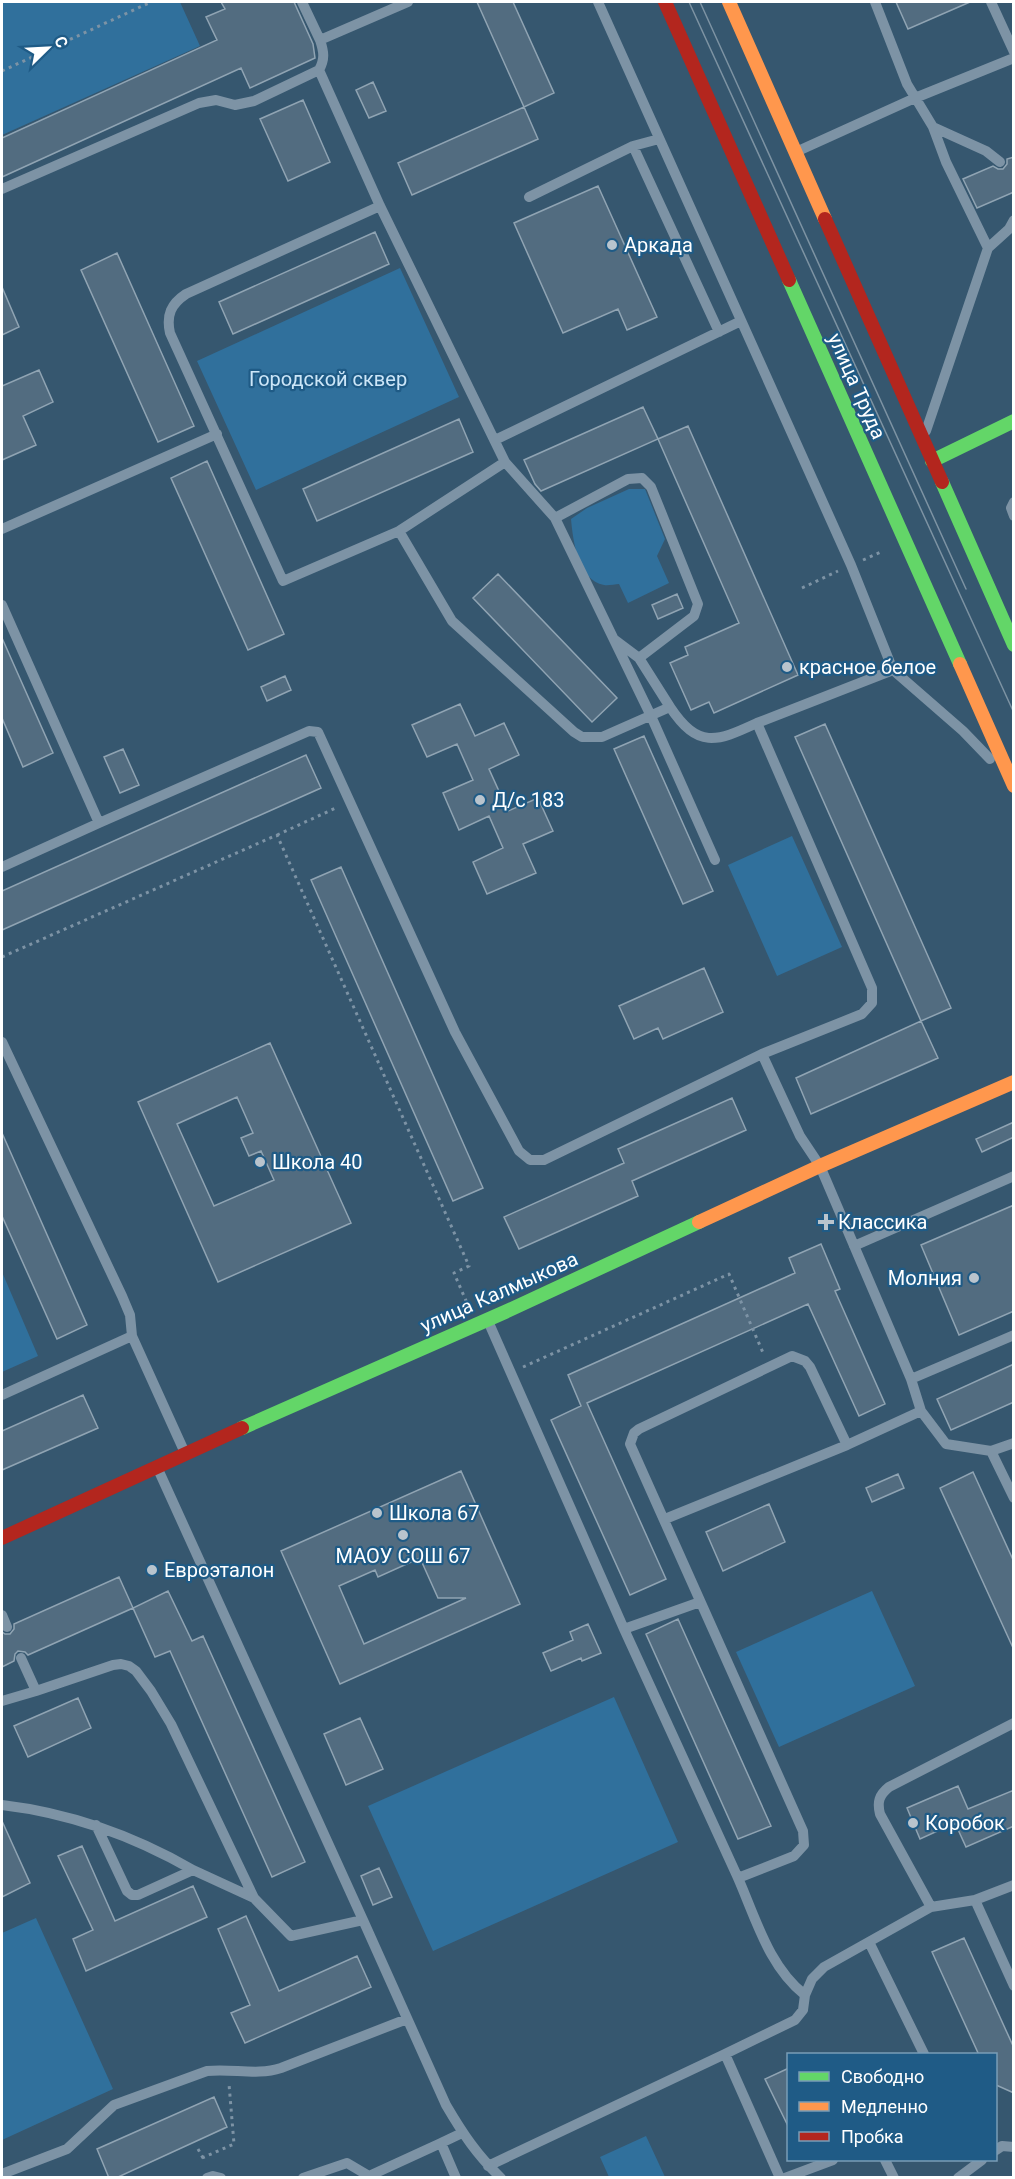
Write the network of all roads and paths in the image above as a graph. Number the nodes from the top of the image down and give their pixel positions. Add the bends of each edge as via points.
1 (151, 2) edge
2 (302, 2) edge
3 (408, 2) edge
4 (598, 2) edge
5 (665, 2) edge
6 (729, 2) edge
7 (875, 2) edge
8 (992, 2) edge
9 (320, 40) junction
10 (1014, 52) edge
11 (1014, 58) edge
12 (319, 70) junction
13 (2, 71) edge
14 (915, 98) junction
15 (933, 127) junction
16 (659, 139) junction
17 (633, 146) junction
18 (795, 152) junction
19 (1000, 162) dead end
20 (2, 189) edge
21 (529, 197) dead end
22 (380, 206) junction
23 (1014, 220) edge
24 (988, 248) junction
25 (741, 321) junction
26 (719, 332) junction
27 (1014, 421) edge
28 (217, 434) junction
29 (495, 440) junction
30 (923, 440) junction
31 (932, 461) junction
32 (505, 462) junction
33 (1014, 502) edge
34 (1014, 516) edge
35 (555, 518) junction
36 (2, 529) edge
37 (399, 531) junction
38 (2, 605) edge
39 (614, 639) junction
40 (1014, 645) edge
41 (639, 658) junction
42 (893, 670) junction
43 (670, 707) junction
44 (651, 716) junction
45 (756, 723) junction
46 (1012, 783) edge
47 (350, 801) junction
48 (99, 823) junction
49 (277, 835) junction
50 (715, 860) dead end
51 (2, 867) edge
52 (2, 957) edge
53 (2, 1042) edge
54 (762, 1054) junction
55 (1014, 1082) edge
56 (820, 1166) junction
57 (1014, 1176) edge
58 (854, 1246) junction
59 (482, 1321) junction
60 (1014, 1335) edge
61 (132, 1336) junction
62 (769, 1365) junction
63 (510, 1372) junction
64 (911, 1379) junction
65 (2, 1395) edge
66 (921, 1411) junction
67 (1014, 1443) edge
68 (847, 1445) junction
69 (991, 1451) junction
70 (185, 1453) junction
71 (157, 1467) junction
72 (1014, 1498) edge
73 (665, 1519) junction
74 (2, 1538) edge
75 (699, 1602) junction
76 (2, 1615) edge
77 (7, 1627) dead end
78 (624, 1629) junction
79 (21, 1658) dead end
80 (36, 1691) junction
81 (2, 1701) edge
82 (1014, 1723) edge
83 (2, 1805) edge
84 (96, 1825) junction
85 (193, 1870) junction
86 (738, 1878) junction
87 (1014, 1885) edge
88 (254, 1898) junction
89 (975, 1900) junction
90 (931, 1907) junction
91 (363, 1920) junction
92 (869, 1942) junction
93 (1014, 1986) edge
94 (806, 1995) junction
95 (406, 2019) junction
96 (923, 2053) edge
97 (725, 2054) junction
98 (228, 2071) junction
99 (462, 2133) junction
100 (441, 2143) junction
101 (1014, 2147) edge
102 (997, 2149) edge
103 (202, 2158) dead end
104 (830, 2161) edge
105 (886, 2161) edge
106 (981, 2161) edge
107 (488, 2166) junction
108 (2, 2174) edge
109 (207, 2178) edge
110 (221, 2178) edge
111 (303, 2178) edge
112 (456, 2178) edge
113 (501, 2178) edge
114 (780, 2178) edge
115 (785, 2178) edge
116 (894, 2178) edge
117 (958, 2178) edge

1 - 13 path
2 - 9 lane
3 - 9 lane
4 - 16 lane
5 - 46 main road, улица Труда
6 - 18 main road, улица Труда
7 - 14 lane
8 - 10 lane
9 - 12 lane via 324,61
11 - 14 lane
12 - 20 lane via 254,101 235,105 216,100 199,103
12 - 22 lane
14 - 15 lane
14 - 18 lane
15 - 19 lane via 986,151
15 - 24 lane
16 - 17 lane
16 - 25 lane
17 - 21 lane
17 - 26 lane
18 - 30 main road, улица Труда
22 - 28 lane via 176,300 170,310 170,333
22 - 29 lane
23 - 24 lane via 1010,229
24 - 30 lane
25 - 26 lane
25 - 42 lane via 851,565
26 - 29 lane
27 - 31 main road
28 - 36 lane
28 - 37 lane via 283,581
29 - 32 lane
30 - 31 main road, улица Труда
31 - 40 main road, улица Труда
32 - 35 lane
32 - 37 lane
33 - 34 lane
35 - 39 lane
35 - 41 lane via 628,479 642,478 651,487 698,604 694,616
37 - 44 lane via 452,621 574,732 582,737 602,737
38 - 48 lane
39 - 41 lane
39 - 44 lane
41 - 43 lane
42 - 45 lane
42 - 46 lane via 963,731
43 - 44 lane
43 - 45 lane via 681,723 701,738 728,737
44 - 50 lane
45 - 54 lane via 873,996 862,1014
47 - 48 lane via 320,735 312,730
47 - 49 path
47 - 54 lane via 455,1032 519,1150 530,1160 544,1160
48 - 51 lane
49 - 52 path
49 - 59 path via 469,1266 454,1273
53 - 61 lane via 122,1296 130,1315
54 - 56 lane via 800,1136
55 - 56 main road, улица Калмыкова
56 - 58 lane
56 - 59 main road, улица Калмыкова
57 - 58 lane
58 - 64 lane
59 - 63 lane
59 - 70 main road, улица Калмыкова
60 - 64 lane
61 - 65 lane
61 - 70 lane
62 - 63 path via 729,1274
62 - 68 lane via 792,1356 805,1361
62 - 73 lane via 634,1433 632,1450
63 - 78 lane
64 - 66 lane
66 - 68 lane
66 - 69 lane via 944,1443
67 - 69 lane
68 - 73 lane
69 - 72 lane
70 - 71 main road, улица Калмыкова
71 - 74 main road, улица Калмыкова
71 - 91 lane
73 - 75 lane
75 - 78 lane
75 - 86 lane via 805,1838 800,1852 794,1856
76 - 77 lane
78 - 86 lane
79 - 80 lane
80 - 81 lane
80 - 88 lane via 113,1665 136,1671 171,1724
82 - 90 lane via 882,1792 880,1814
83 - 84 lane
84 - 85 lane
84 - 85 lane via 132,1895
85 - 88 lane
86 - 94 lane via 774,1961
87 - 89 lane
88 - 91 lane via 291,1936
89 - 90 lane
89 - 93 lane
90 - 92 lane
91 - 95 lane
92 - 94 lane via 824,1967 812,1979
92 - 96 lane
94 - 97 lane via 803,2010 795,2020
95 - 98 lane via 272,2071
95 - 99 lane
97 - 107 lane
97 - 114 lane
98 - 103 path via 234,2144
98 - 108 lane via 207,2071 114,2105 67,2149
99 - 100 lane
99 - 107 lane
100 - 111 lane via 369,2176 347,2163
100 - 112 lane
101 - 102 lane
104 - 115 lane
105 - 116 lane
106 - 117 lane
107 - 113 lane
109 - 110 lane

